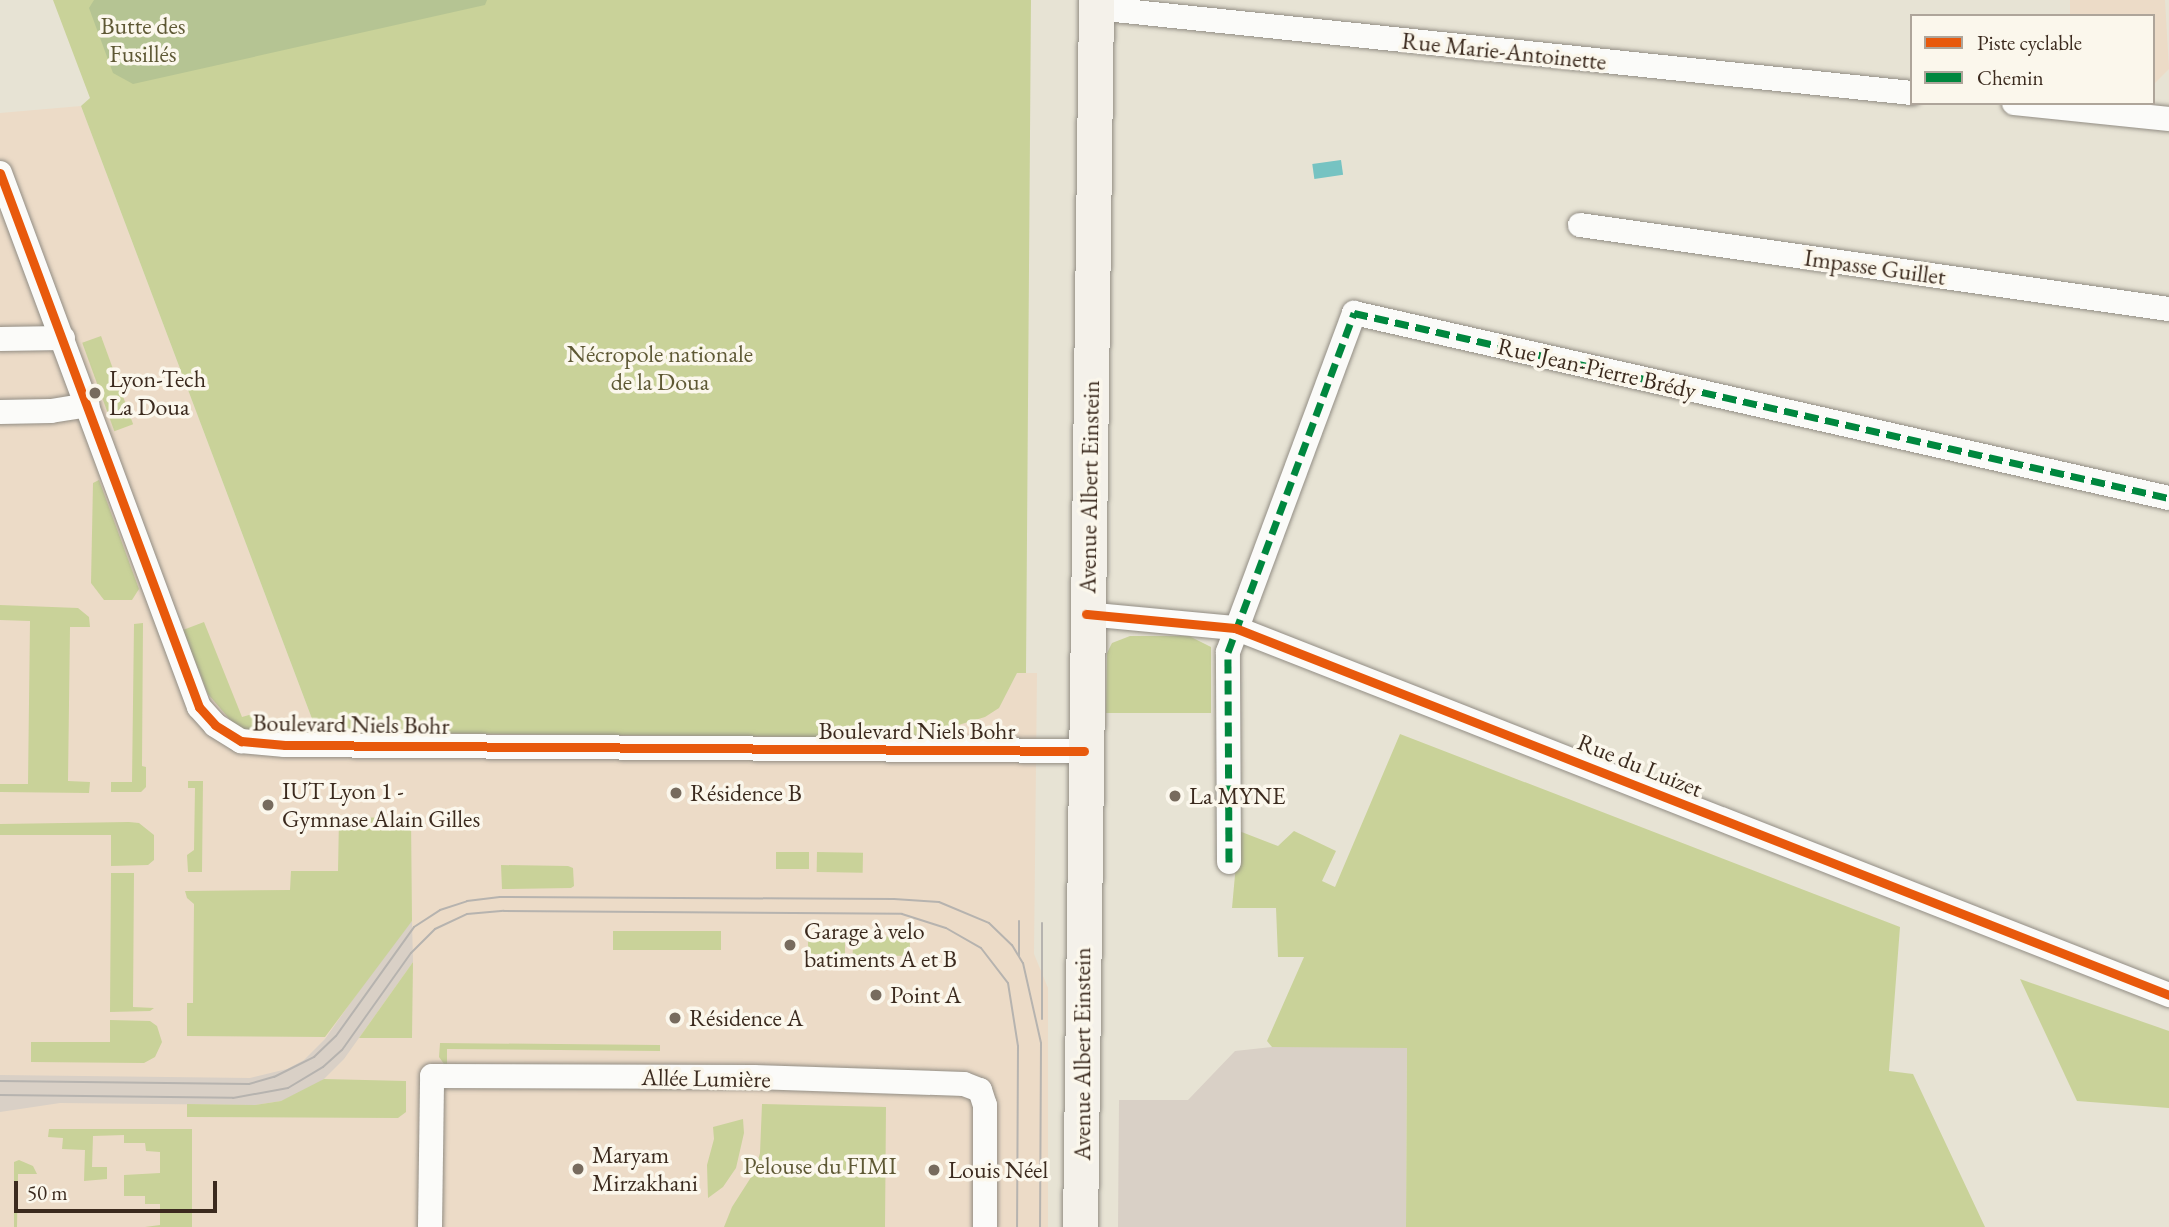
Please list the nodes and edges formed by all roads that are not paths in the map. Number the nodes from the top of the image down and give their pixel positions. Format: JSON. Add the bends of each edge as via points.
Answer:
{"nodes":[{"id":1,"x":1096,"y":4,"type":"edge"},
{"id":2,"x":1910,"y":93,"type":"edge"},
{"id":3,"x":2033,"y":105,"type":"edge"},
{"id":4,"x":2169,"y":119,"type":"edge"},
{"id":5,"x":0,"y":173,"type":"edge"},
{"id":6,"x":1580,"y":225,"type":"dead end"},
{"id":7,"x":2169,"y":309,"type":"edge"},
{"id":8,"x":63,"y":338,"type":"junction"},
{"id":9,"x":0,"y":339,"type":"edge"},
{"id":10,"x":88,"y":405,"type":"junction"},
{"id":11,"x":0,"y":412,"type":"edge"},
{"id":12,"x":2169,"y":498,"type":"edge"},
{"id":13,"x":1086,"y":614,"type":"junction"},
{"id":14,"x":1235,"y":628,"type":"junction"},
{"id":15,"x":1084,"y":751,"type":"junction"},
{"id":16,"x":1229,"y":862,"type":"dead end"},
{"id":17,"x":2169,"y":995,"type":"edge"},
{"id":18,"x":430,"y":1227,"type":"edge"},
{"id":19,"x":985,"y":1227,"type":"edge"},
{"id":20,"x":1080,"y":1227,"type":"edge"}],
"edges":[{"from":1,"to":2,"type":"street","name":"Rue Marie-Antoinette"},
{"from":1,"to":13,"type":"street","name":"Avenue Albert Einstein"},
{"from":3,"to":4,"type":"street"},
{"from":5,"to":8,"type":"street","name":"Boulevard Niels Bohr"},
{"from":6,"to":7,"type":"street","name":"Impasse Guillet"},
{"from":8,"to":9,"type":"street"},
{"from":8,"to":10,"type":"street","name":"Boulevard Niels Bohr"},
{"from":10,"to":11,"type":"street"},
{"from":10,"to":15,"type":"street","name":"Boulevard Niels Bohr","via":[[199,707],[215,725],[241,741],[298,746]]},
{"from":12,"to":14,"type":"street","name":"Rue Jean-Pierre Brédy","via":[[1354,313]]},
{"from":13,"to":14,"type":"street","name":"Rue du Luizet"},
{"from":13,"to":15,"type":"street","name":"Avenue Albert Einstein"},
{"from":14,"to":16,"type":"street","via":[[1228,652]]},
{"from":14,"to":17,"type":"street","name":"Rue du Luizet"},
{"from":15,"to":20,"type":"street","name":"Avenue Albert Einstein"},
{"from":18,"to":19,"type":"street","name":"Allée Lumière","via":[[432,1076],[754,1077],[964,1084],[980,1090],[986,1123]]}]}
